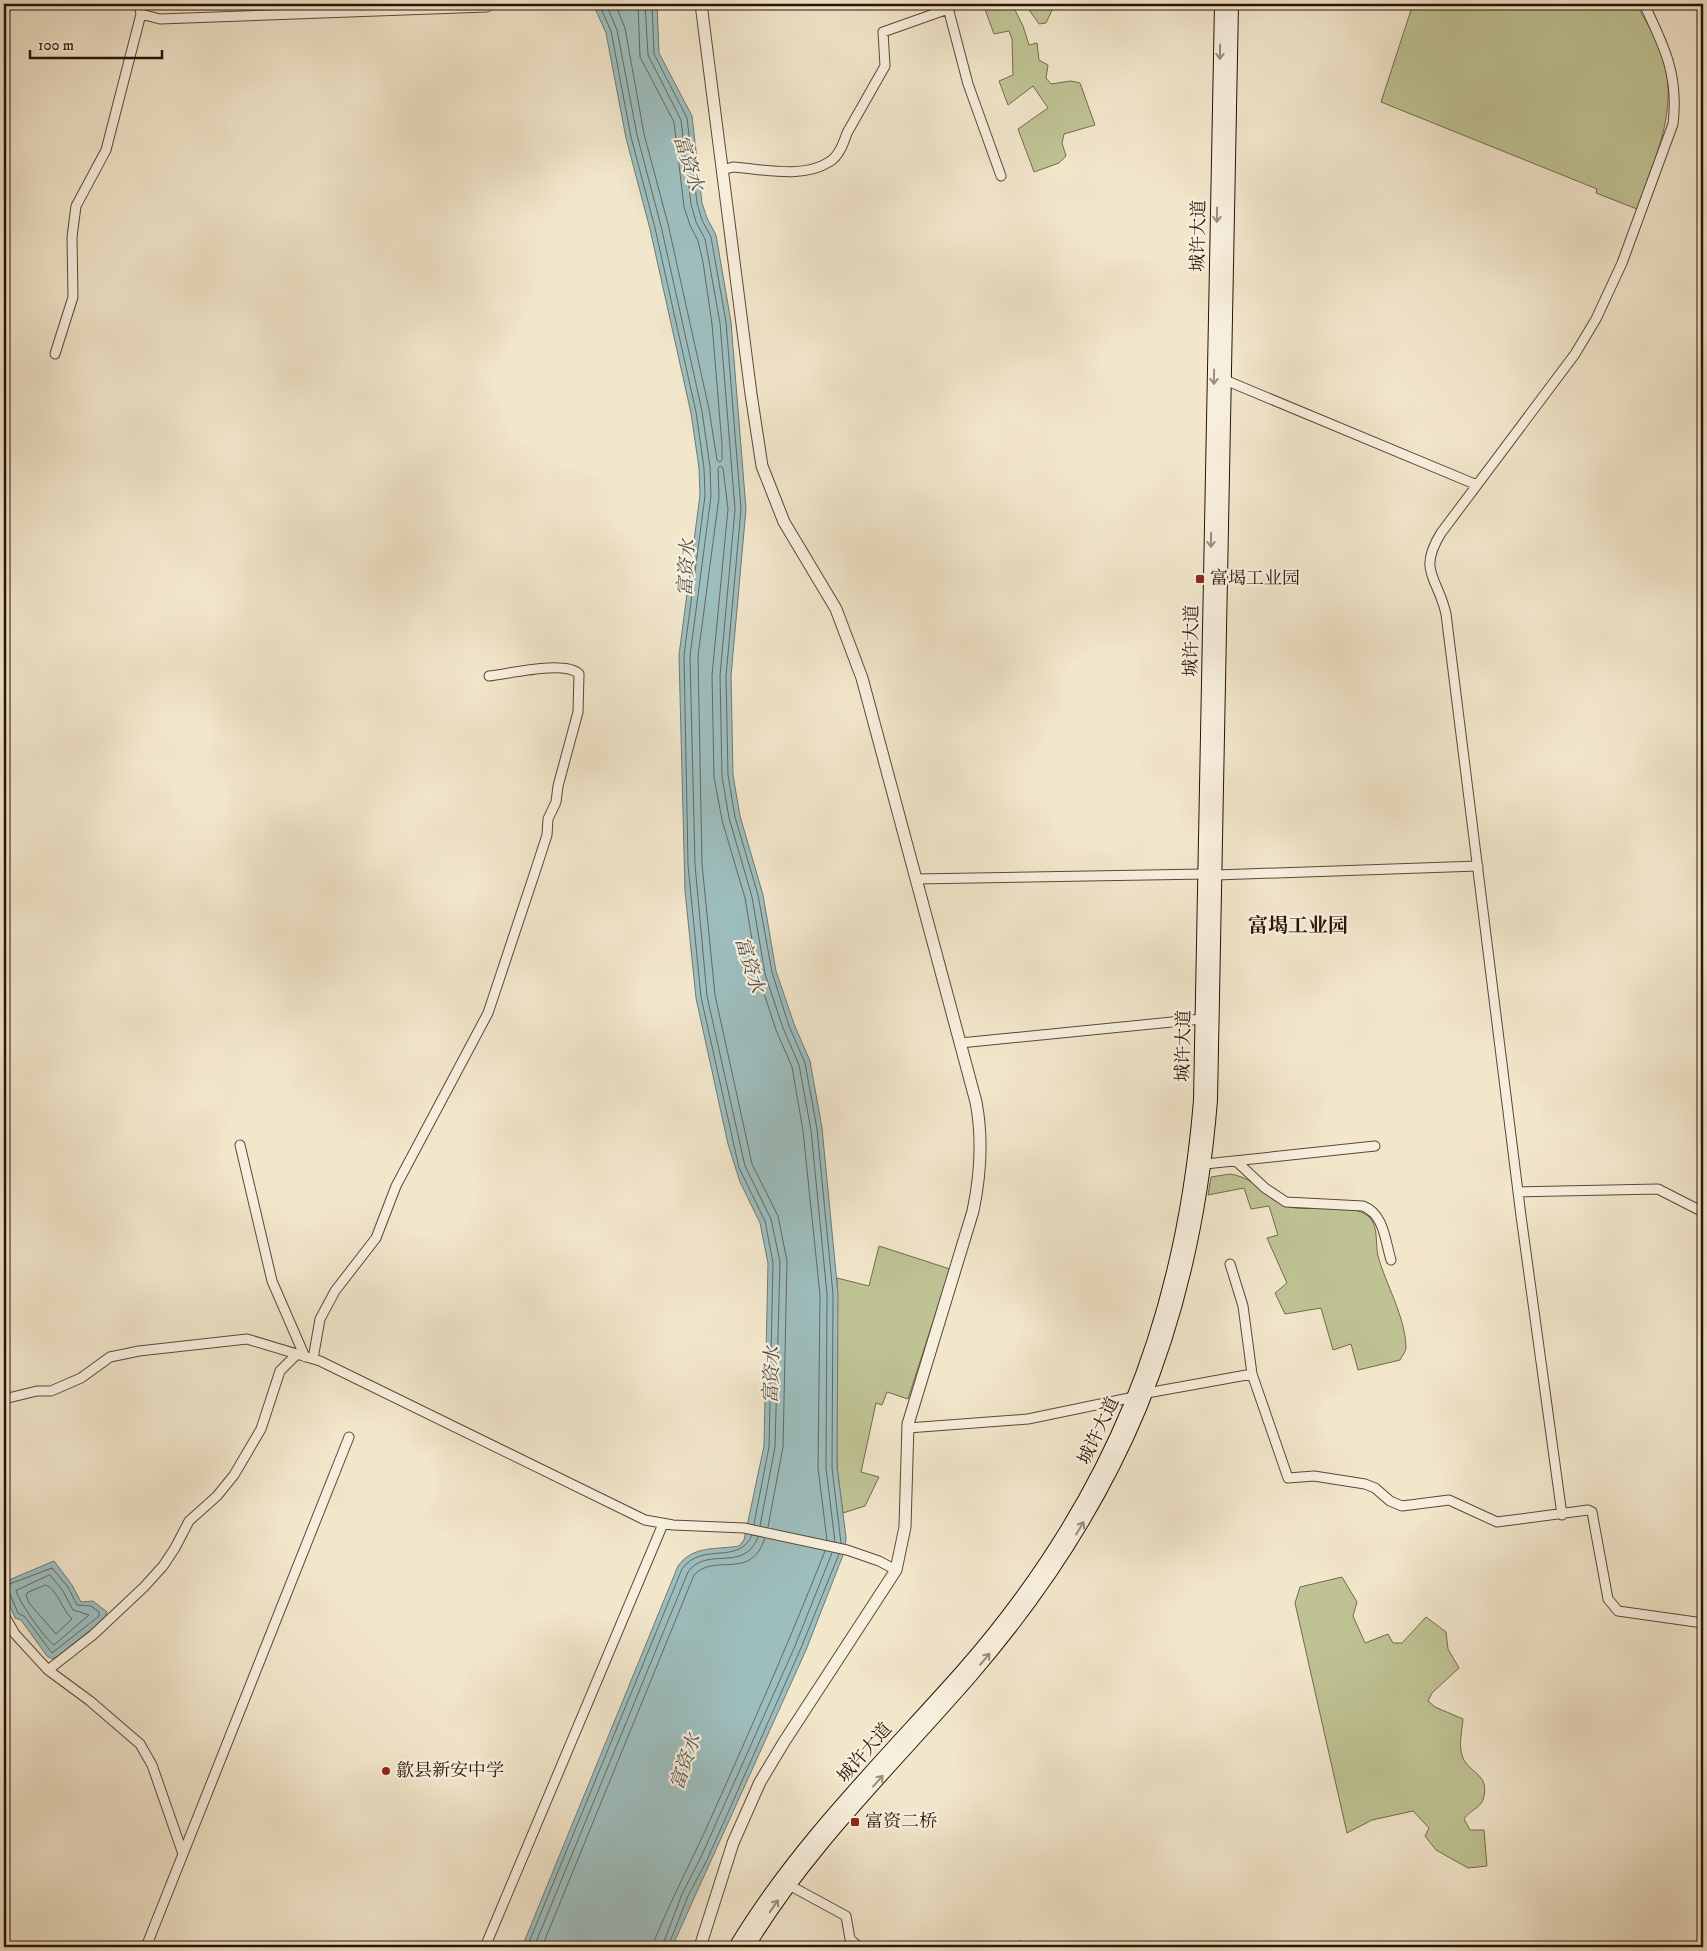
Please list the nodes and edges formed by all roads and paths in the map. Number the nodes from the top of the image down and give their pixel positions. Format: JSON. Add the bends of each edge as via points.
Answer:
{"nodes":[{"id":1,"x":139,"y":4,"type":"edge"},
{"id":2,"x":487,"y":4,"type":"edge"},
{"id":3,"x":701,"y":4,"type":"edge"},
{"id":4,"x":1221,"y":4,"type":"edge"},
{"id":5,"x":1232,"y":4,"type":"edge"},
{"id":6,"x":1644,"y":4,"type":"edge"},
{"id":7,"x":947,"y":7,"type":"edge"},
{"id":8,"x":141,"y":14,"type":"junction"},
{"id":9,"x":722,"y":170,"type":"junction"},
{"id":10,"x":1001,"y":176,"type":"dead end"},
{"id":11,"x":55,"y":354,"type":"dead end"},
{"id":12,"x":1225,"y":380,"type":"junction"},
{"id":13,"x":1476,"y":485,"type":"junction"},
{"id":14,"x":489,"y":676,"type":"dead end"},
{"id":15,"x":1478,"y":866,"type":"junction"},
{"id":16,"x":1210,"y":874,"type":"junction"},
{"id":17,"x":916,"y":879,"type":"junction"},
{"id":18,"x":1202,"y":1018,"type":"junction"},
{"id":19,"x":960,"y":1043,"type":"junction"},
{"id":20,"x":240,"y":1145,"type":"dead end"},
{"id":21,"x":1375,"y":1146,"type":"dead end"},
{"id":22,"x":1236,"y":1161,"type":"junction"},
{"id":23,"x":1205,"y":1164,"type":"junction"},
{"id":24,"x":1518,"y":1192,"type":"junction"},
{"id":25,"x":1703,"y":1212,"type":"edge"},
{"id":26,"x":1390,"y":1260,"type":"dead end"},
{"id":27,"x":1230,"y":1264,"type":"dead end"},
{"id":28,"x":305,"y":1357,"type":"junction"},
{"id":29,"x":1252,"y":1374,"type":"junction"},
{"id":30,"x":1147,"y":1393,"type":"junction"},
{"id":31,"x":1134,"y":1397,"type":"junction"},
{"id":32,"x":4,"y":1399,"type":"edge"},
{"id":33,"x":908,"y":1428,"type":"junction"},
{"id":34,"x":350,"y":1438,"type":"dead end"},
{"id":35,"x":1562,"y":1515,"type":"junction"},
{"id":36,"x":663,"y":1524,"type":"junction"},
{"id":37,"x":896,"y":1570,"type":"junction"},
{"id":38,"x":4,"y":1615,"type":"edge"},
{"id":39,"x":1703,"y":1623,"type":"edge"},
{"id":40,"x":7,"y":1626,"type":"edge"},
{"id":41,"x":48,"y":1670,"type":"junction"},
{"id":42,"x":183,"y":1854,"type":"junction"},
{"id":43,"x":789,"y":1885,"type":"junction"},
{"id":44,"x":146,"y":1947,"type":"edge"},
{"id":45,"x":486,"y":1947,"type":"edge"},
{"id":46,"x":700,"y":1947,"type":"edge"},
{"id":47,"x":735,"y":1947,"type":"edge"},
{"id":48,"x":748,"y":1947,"type":"edge"},
{"id":49,"x":859,"y":1947,"type":"edge"}],
"edges":[{"from":1,"to":8,"type":"street"},
{"from":2,"to":8,"type":"street","via":[[487,7],[160,19]]},
{"from":3,"to":9,"type":"street"},
{"from":4,"to":16,"type":"main road","name":"城许大道","one_way":true},
{"from":5,"to":12,"type":"main road","name":"城许大道"},
{"from":6,"to":13,"type":"street","via":[[1670,64],[1675,96],[1673,124],[1622,263],[1596,320],[1576,354]]},
{"from":7,"to":9,"type":"street","via":[[884,32],[886,66],[831,162],[803,171]]},
{"from":7,"to":10,"type":"street","via":[[968,84]]},
{"from":8,"to":11,"type":"street","via":[[106,150],[76,206],[72,237],[73,297]]},
{"from":9,"to":17,"type":"street","via":[[762,466],[784,522],[830,596],[852,650],[871,706]]},
{"from":12,"to":13,"type":"street"},
{"from":12,"to":16,"type":"main road","name":"城许大道"},
{"from":13,"to":15,"type":"street","via":[[1434,543],[1428,562],[1430,576],[1443,599],[1446,614]]},
{"from":14,"to":28,"type":"street","via":[[555,668],[570,668],[579,674],[578,712],[556,802],[488,1013],[396,1186],[376,1238],[335,1291]]},
{"from":15,"to":16,"type":"street"},
{"from":15,"to":24,"type":"street"},
{"from":16,"to":17,"type":"street"},
{"from":16,"to":18,"type":"main road","name":"城许大道"},
{"from":16,"to":23,"type":"main road","name":"城许大道","via":[[1211,1100]]},
{"from":17,"to":19,"type":"street"},
{"from":18,"to":19,"type":"street"},
{"from":18,"to":31,"type":"main road","name":"城许大道","via":[[1200,1100],[1186,1220],[1162,1318]]},
{"from":19,"to":33,"type":"street","via":[[979,1117],[980,1175],[974,1211]]},
{"from":20,"to":28,"type":"street","via":[[272,1281]]},
{"from":21,"to":22,"type":"street"},
{"from":22,"to":23,"type":"street"},
{"from":22,"to":26,"type":"street","via":[[1286,1202],[1372,1209],[1379,1217]]},
{"from":23,"to":30,"type":"main road","name":"城许大道","via":[[1181,1291]]},
{"from":24,"to":25,"type":"street","via":[[1658,1189]]},
{"from":24,"to":35,"type":"street"},
{"from":27,"to":29,"type":"street","via":[[1243,1306]]},
{"from":28,"to":32,"type":"street","via":[[247,1339],[139,1351],[110,1357],[81,1378],[51,1391]]},
{"from":28,"to":36,"type":"street","via":[[644,1520]]},
{"from":28,"to":41,"type":"street","via":[[279,1374],[261,1429],[234,1475],[217,1496],[189,1521],[163,1566],[93,1635]]},
{"from":29,"to":30,"type":"street"},
{"from":29,"to":35,"type":"street","via":[[1288,1478],[1314,1476],[1365,1484],[1375,1488],[1390,1502],[1402,1506],[1449,1500],[1497,1522]]},
{"from":43,"to":30,"type":"main road","name":"城许大道","one_way":true,"via":[[982,1664],[1037,1592],[1100,1494]]},
{"from":31,"to":33,"type":"street","via":[[1028,1419]]},
{"from":31,"to":47,"type":"main road","name":"城许大道","via":[[1078,1511],[1029,1586],[962,1670],[799,1856]]},
{"from":33,"to":37,"type":"street","via":[[905,1527]]},
{"from":34,"to":42,"type":"street"},
{"from":35,"to":39,"type":"street","via":[[1592,1512],[1608,1599],[1618,1610]]},
{"from":36,"to":37,"type":"street","via":[[744,1528],[848,1550]]},
{"from":36,"to":45,"type":"street"},
{"from":37,"to":46,"type":"street","via":[[760,1782],[733,1843]]},
{"from":38,"to":40,"type":"street"},
{"from":40,"to":41,"type":"street"},
{"from":41,"to":42,"type":"street","via":[[140,1744],[152,1765]]},
{"from":42,"to":44,"type":"street"},
{"from":48,"to":43,"type":"main road","name":"城许大道","one_way":true},
{"from":43,"to":49,"type":"street","via":[[846,1916],[850,1939]]}]}
